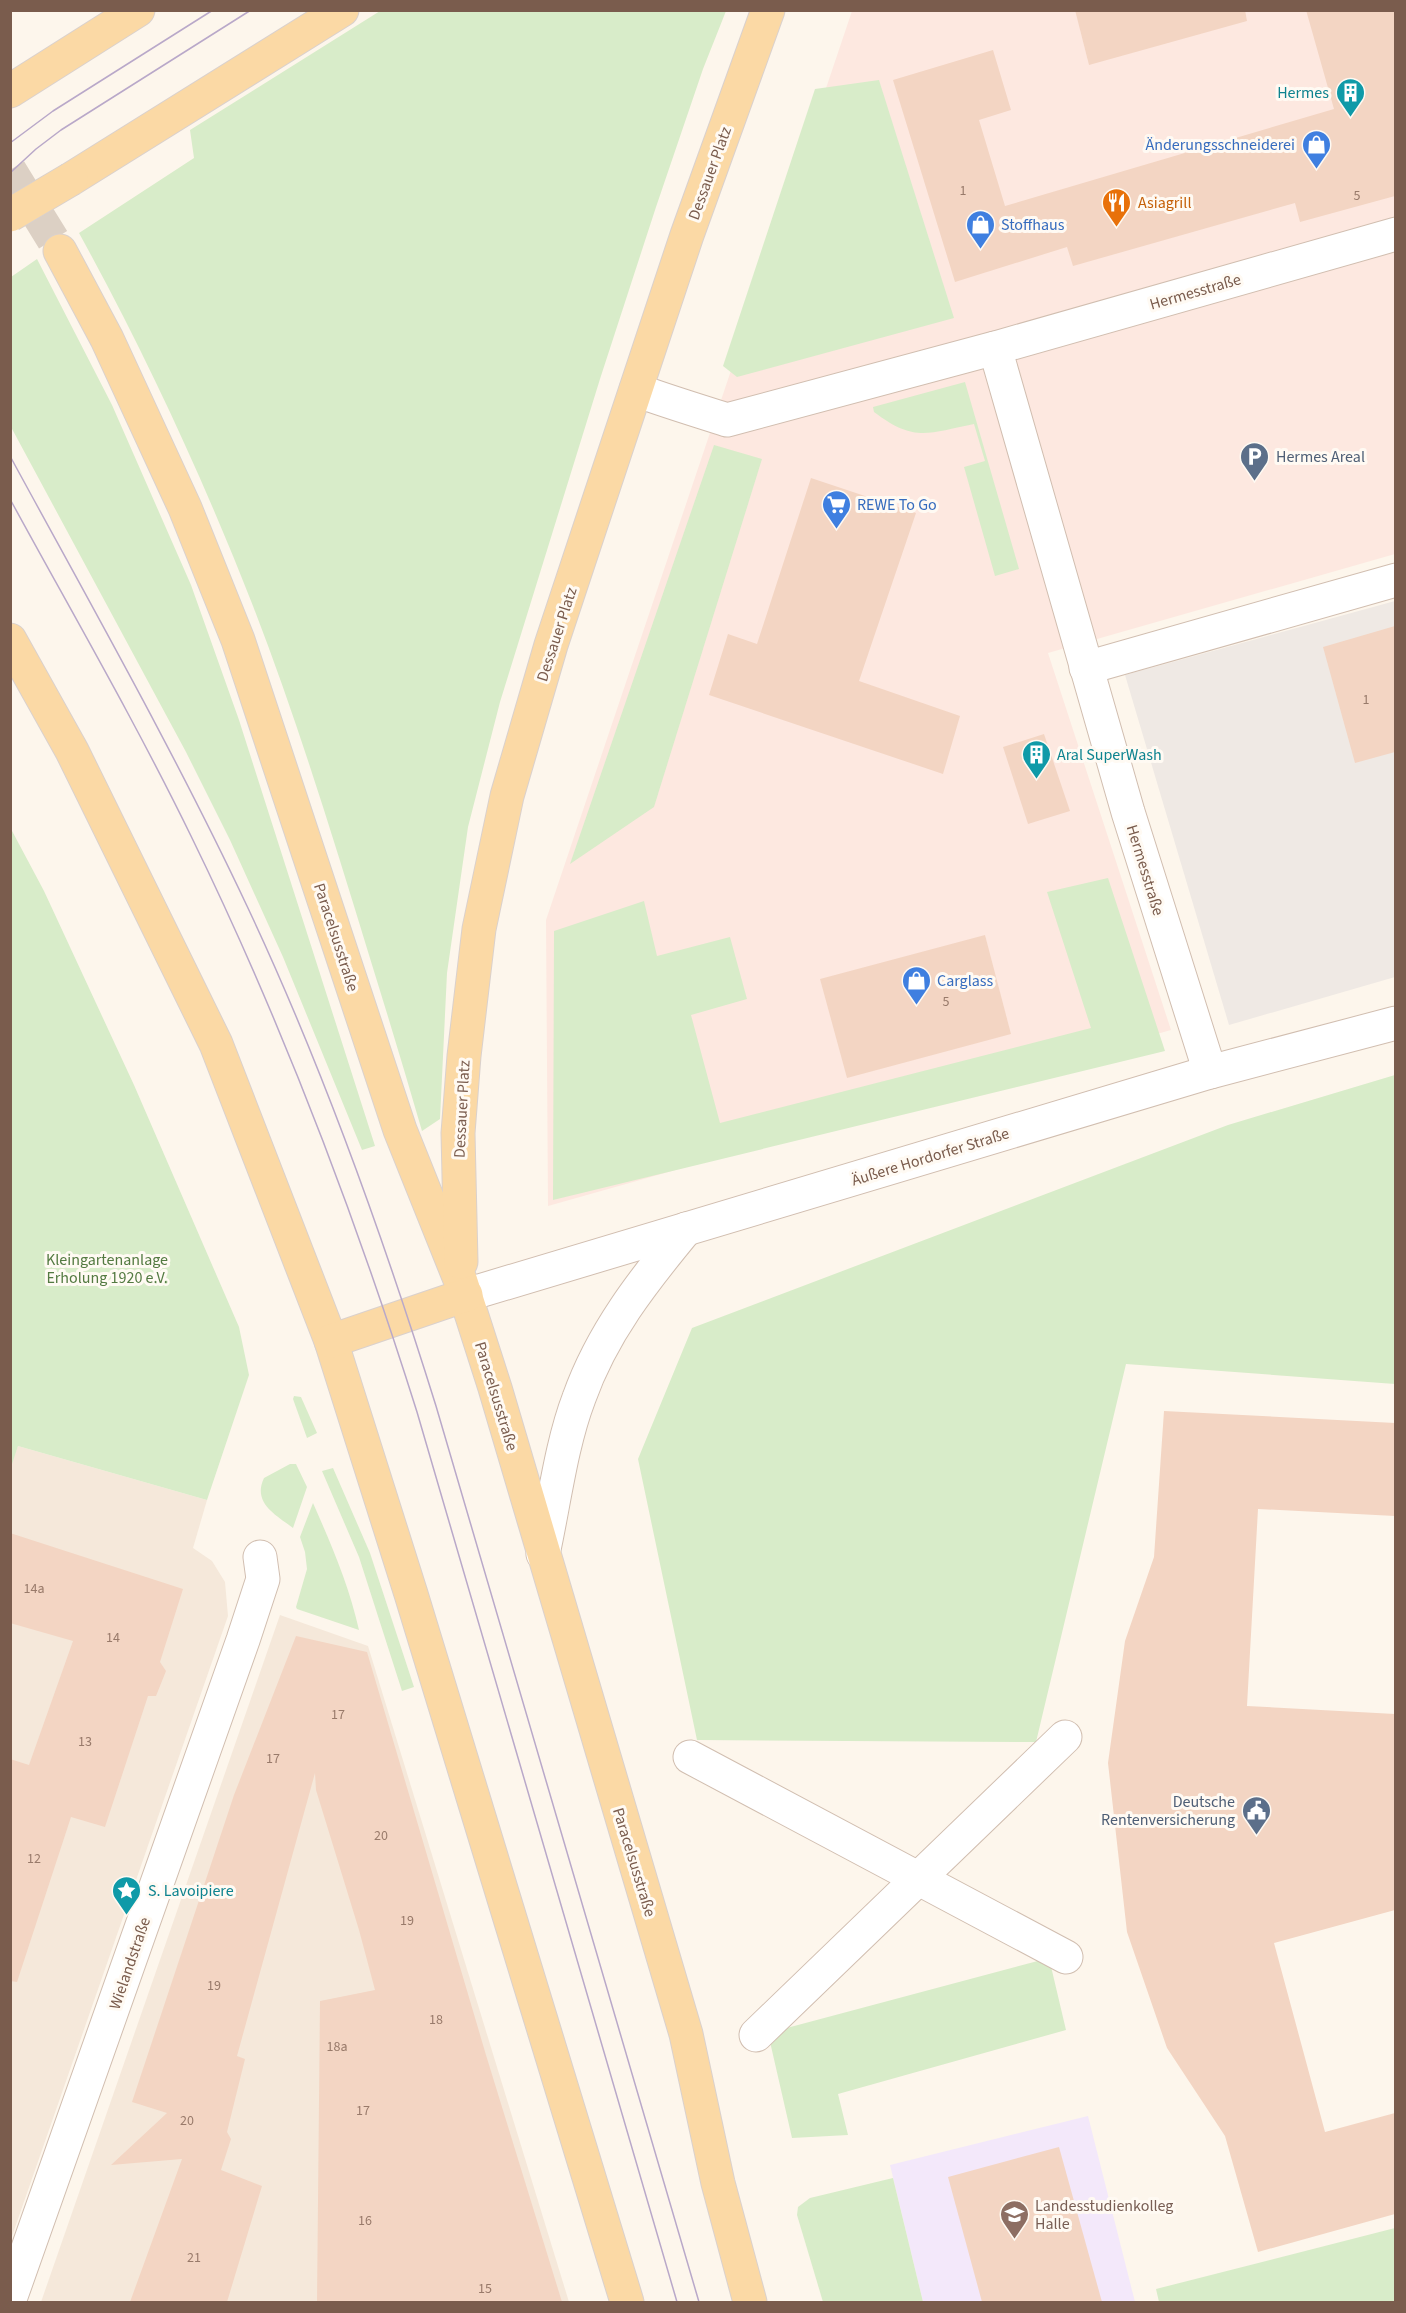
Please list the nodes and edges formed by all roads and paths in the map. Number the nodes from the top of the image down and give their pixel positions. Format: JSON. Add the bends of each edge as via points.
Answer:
{"nodes":[{"id":1,"x":138,"y":10,"type":"edge"},
{"id":2,"x":342,"y":10,"type":"edge"},
{"id":3,"x":768,"y":10,"type":"edge"},
{"id":4,"x":12,"y":90,"type":"edge"},
{"id":5,"x":10,"y":215,"type":"edge"},
{"id":6,"x":1395,"y":234,"type":"edge"},
{"id":7,"x":60,"y":251,"type":"tunnel mouth"},
{"id":8,"x":994,"y":348,"type":"junction"},
{"id":9,"x":636,"y":390,"type":"junction"},
{"id":10,"x":1395,"y":580,"type":"edge"},
{"id":11,"x":10,"y":640,"type":"edge"},
{"id":12,"x":1086,"y":668,"type":"junction"},
{"id":13,"x":1395,"y":1023,"type":"edge"},
{"id":14,"x":1210,"y":1072,"type":"junction"},
{"id":15,"x":686,"y":1229,"type":"junction"},
{"id":16,"x":464,"y":1288,"type":"junction"},
{"id":17,"x":331,"y":1341,"type":"junction"},
{"id":18,"x":543,"y":1554,"type":"junction"},
{"id":19,"x":260,"y":1557,"type":"dead end"},
{"id":20,"x":1065,"y":1737,"type":"dead end"},
{"id":21,"x":690,"y":1757,"type":"dead end"},
{"id":22,"x":918,"y":1879,"type":"junction"},
{"id":23,"x":1066,"y":1957,"type":"dead end"},
{"id":24,"x":756,"y":2034,"type":"dead end"},
{"id":25,"x":10,"y":2299,"type":"edge"},
{"id":26,"x":627,"y":2302,"type":"edge"},
{"id":27,"x":750,"y":2302,"type":"edge"}],
"edges":[{"from":1,"to":4,"type":"main road"},
{"from":2,"to":5,"type":"main road","bridge":true},
{"from":3,"to":9,"type":"main road","name":"Dessauer Platz"},
{"from":6,"to":8,"type":"street","name":"Hermesstraße"},
{"from":7,"to":16,"type":"main road","name":"Paracelsusstraße","via":[[107,339],[185,508],[238,640],[400,1130]]},
{"from":8,"to":9,"type":"street","name":"Hermesstraße","via":[[727,420]]},
{"from":8,"to":12,"type":"street","name":"Hermesstraße"},
{"from":9,"to":16,"type":"main road","name":"Dessauer Platz","via":[[551,645],[507,796],[479,929],[458,1133]]},
{"from":10,"to":12,"type":"street"},
{"from":11,"to":17,"type":"main road","via":[[72,752],[216,1044]]},
{"from":12,"to":14,"type":"street","name":"Hermesstraße"},
{"from":13,"to":14,"type":"street","name":"Äußere Hordorfer Straße"},
{"from":14,"to":15,"type":"street","name":"Äußere Hordorfer Straße"},
{"from":15,"to":16,"type":"street","name":"Äußere Hordorfer Straße"},
{"from":15,"to":18,"type":"street","via":[[643,1280],[610,1330],[585,1383],[571,1423]]},
{"from":16,"to":17,"type":"main road"},
{"from":16,"to":18,"type":"main road","name":"Paracelsusstraße"},
{"from":17,"to":26,"type":"main road"},
{"from":18,"to":27,"type":"main road","name":"Paracelsusstraße","via":[[686,2034],[718,2183]]},
{"from":19,"to":25,"type":"street","name":"Wielandstraße","via":[[263,1579],[243,1640]]},
{"from":20,"to":22,"type":"street"},
{"from":21,"to":22,"type":"street"},
{"from":22,"to":23,"type":"street"},
{"from":22,"to":24,"type":"street"}]}
